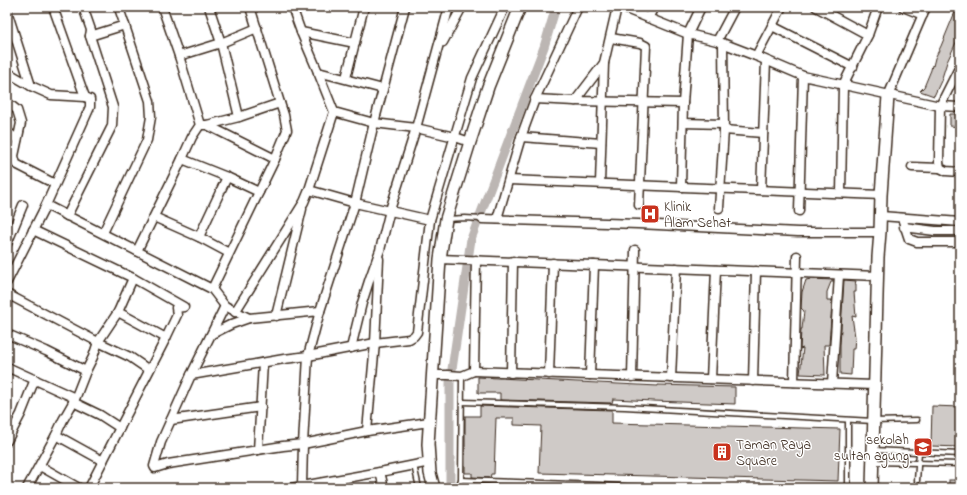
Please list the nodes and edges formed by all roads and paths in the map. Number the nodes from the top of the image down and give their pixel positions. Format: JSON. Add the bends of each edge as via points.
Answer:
{"nodes":[{"id":1,"x":53,"y":7,"type":"edge"},
{"id":2,"x":83,"y":7,"type":"edge"},
{"id":3,"x":162,"y":7,"type":"edge"},
{"id":4,"x":209,"y":7,"type":"edge"},
{"id":5,"x":250,"y":7,"type":"edge"},
{"id":6,"x":292,"y":7,"type":"edge"},
{"id":7,"x":364,"y":7,"type":"edge"},
{"id":8,"x":405,"y":7,"type":"edge"},
{"id":9,"x":449,"y":7,"type":"edge"},
{"id":10,"x":462,"y":7,"type":"edge"},
{"id":11,"x":505,"y":7,"type":"edge"},
{"id":12,"x":520,"y":7,"type":"edge"},
{"id":13,"x":578,"y":7,"type":"edge"},
{"id":14,"x":619,"y":7,"type":"edge"},
{"id":15,"x":654,"y":7,"type":"edge"},
{"id":16,"x":701,"y":7,"type":"edge"},
{"id":17,"x":736,"y":7,"type":"edge"},
{"id":18,"x":782,"y":7,"type":"edge"},
{"id":19,"x":816,"y":7,"type":"edge"},
{"id":20,"x":878,"y":7,"type":"edge"},
{"id":21,"x":903,"y":7,"type":"edge"},
{"id":22,"x":926,"y":7,"type":"edge"},
{"id":23,"x":7,"y":11,"type":"edge"},
{"id":24,"x":120,"y":11,"type":"dead end"},
{"id":25,"x":923,"y":15,"type":"junction"},
{"id":26,"x":648,"y":18,"type":"junction"},
{"id":27,"x":125,"y":25,"type":"junction"},
{"id":28,"x":772,"y":26,"type":"junction"},
{"id":29,"x":257,"y":28,"type":"junction"},
{"id":30,"x":301,"y":32,"type":"junction"},
{"id":31,"x":688,"y":34,"type":"junction"},
{"id":32,"x":90,"y":36,"type":"junction"},
{"id":33,"x":868,"y":36,"type":"junction"},
{"id":34,"x":610,"y":38,"type":"junction"},
{"id":35,"x":221,"y":43,"type":"junction"},
{"id":36,"x":355,"y":43,"type":"junction"},
{"id":37,"x":720,"y":43,"type":"junction"},
{"id":38,"x":179,"y":56,"type":"junction"},
{"id":39,"x":436,"y":56,"type":"junction"},
{"id":40,"x":756,"y":56,"type":"junction"},
{"id":41,"x":766,"y":61,"type":"junction"},
{"id":42,"x":604,"y":63,"type":"junction"},
{"id":43,"x":853,"y":67,"type":"junction"},
{"id":44,"x":960,"y":67,"type":"edge"},
{"id":45,"x":7,"y":72,"type":"edge"},
{"id":46,"x":318,"y":72,"type":"junction"},
{"id":47,"x":803,"y":76,"type":"junction"},
{"id":48,"x":346,"y":78,"type":"junction"},
{"id":49,"x":844,"y":85,"type":"junction"},
{"id":50,"x":31,"y":86,"type":"junction"},
{"id":51,"x":383,"y":89,"type":"junction"},
{"id":52,"x":888,"y":96,"type":"junction"},
{"id":53,"x":85,"y":97,"type":"junction"},
{"id":54,"x":535,"y":99,"type":"junction"},
{"id":55,"x":575,"y":101,"type":"junction"},
{"id":56,"x":7,"y":102,"type":"edge"},
{"id":57,"x":603,"y":102,"type":"junction"},
{"id":58,"x":280,"y":103,"type":"junction"},
{"id":59,"x":644,"y":103,"type":"junction"},
{"id":60,"x":683,"y":104,"type":"junction"},
{"id":61,"x":940,"y":106,"type":"junction"},
{"id":62,"x":960,"y":107,"type":"edge"},
{"id":63,"x":334,"y":112,"type":"junction"},
{"id":64,"x":239,"y":117,"type":"junction"},
{"id":65,"x":374,"y":123,"type":"junction"},
{"id":66,"x":683,"y":123,"type":"junction"},
{"id":67,"x":204,"y":125,"type":"junction"},
{"id":68,"x":723,"y":127,"type":"junction"},
{"id":69,"x":416,"y":128,"type":"junction"},
{"id":70,"x":7,"y":131,"type":"edge"},
{"id":71,"x":763,"y":133,"type":"junction"},
{"id":72,"x":455,"y":137,"type":"junction"},
{"id":73,"x":521,"y":137,"type":"junction"},
{"id":74,"x":17,"y":140,"type":"junction"},
{"id":75,"x":470,"y":142,"type":"junction"},
{"id":76,"x":601,"y":142,"type":"junction"},
{"id":77,"x":182,"y":159,"type":"junction"},
{"id":78,"x":275,"y":159,"type":"junction"},
{"id":79,"x":912,"y":167,"type":"dead end"},
{"id":80,"x":940,"y":168,"type":"junction"},
{"id":81,"x":960,"y":172,"type":"edge"},
{"id":82,"x":228,"y":177,"type":"junction"},
{"id":83,"x":509,"y":180,"type":"junction"},
{"id":84,"x":600,"y":183,"type":"junction"},
{"id":85,"x":55,"y":184,"type":"junction"},
{"id":86,"x":640,"y":185,"type":"junction"},
{"id":87,"x":681,"y":186,"type":"junction"},
{"id":88,"x":720,"y":188,"type":"junction"},
{"id":89,"x":310,"y":190,"type":"junction"},
{"id":90,"x":761,"y":190,"type":"junction"},
{"id":91,"x":800,"y":191,"type":"junction"},
{"id":92,"x":259,"y":192,"type":"junction"},
{"id":93,"x":841,"y":193,"type":"junction"},
{"id":94,"x":881,"y":195,"type":"junction"},
{"id":95,"x":304,"y":202,"type":"junction"},
{"id":96,"x":354,"y":203,"type":"junction"},
{"id":97,"x":24,"y":205,"type":"dead end"},
{"id":98,"x":46,"y":205,"type":"junction"},
{"id":99,"x":639,"y":205,"type":"dead end"},
{"id":100,"x":719,"y":208,"type":"dead end"},
{"id":101,"x":390,"y":210,"type":"junction"},
{"id":102,"x":799,"y":211,"type":"dead end"},
{"id":103,"x":68,"y":216,"type":"junction"},
{"id":104,"x":881,"y":216,"type":"junction"},
{"id":105,"x":154,"y":217,"type":"junction"},
{"id":106,"x":902,"y":218,"type":"junction"},
{"id":107,"x":446,"y":219,"type":"junction"},
{"id":108,"x":482,"y":219,"type":"joint"},
{"id":109,"x":497,"y":219,"type":"junction"},
{"id":110,"x":430,"y":220,"type":"junction"},
{"id":111,"x":960,"y":222,"type":"edge"},
{"id":112,"x":904,"y":228,"type":"junction"},
{"id":113,"x":33,"y":230,"type":"junction"},
{"id":114,"x":960,"y":231,"type":"edge"},
{"id":115,"x":880,"y":232,"type":"junction"},
{"id":116,"x":103,"y":234,"type":"junction"},
{"id":117,"x":199,"y":236,"type":"junction"},
{"id":118,"x":960,"y":242,"type":"edge"},
{"id":119,"x":7,"y":244,"type":"edge"},
{"id":120,"x":380,"y":250,"type":"junction"},
{"id":121,"x":635,"y":250,"type":"dead end"},
{"id":122,"x":137,"y":251,"type":"junction"},
{"id":123,"x":229,"y":253,"type":"junction"},
{"id":124,"x":797,"y":256,"type":"dead end"},
{"id":125,"x":440,"y":259,"type":"junction"},
{"id":126,"x":474,"y":260,"type":"junction"},
{"id":127,"x":513,"y":262,"type":"junction"},
{"id":128,"x":553,"y":263,"type":"junction"},
{"id":129,"x":594,"y":265,"type":"junction"},
{"id":130,"x":635,"y":266,"type":"junction"},
{"id":131,"x":676,"y":268,"type":"junction"},
{"id":132,"x":716,"y":270,"type":"junction"},
{"id":133,"x":756,"y":271,"type":"junction"},
{"id":134,"x":798,"y":273,"type":"junction"},
{"id":135,"x":838,"y":275,"type":"junction"},
{"id":136,"x":878,"y":276,"type":"junction"},
{"id":137,"x":133,"y":278,"type":"junction"},
{"id":138,"x":7,"y":282,"type":"edge"},
{"id":139,"x":212,"y":289,"type":"junction"},
{"id":140,"x":7,"y":294,"type":"edge"},
{"id":141,"x":224,"y":306,"type":"junction"},
{"id":142,"x":320,"y":311,"type":"junction"},
{"id":143,"x":118,"y":312,"type":"junction"},
{"id":144,"x":235,"y":312,"type":"junction"},
{"id":145,"x":276,"y":316,"type":"junction"},
{"id":146,"x":249,"y":318,"type":"junction"},
{"id":147,"x":7,"y":334,"type":"edge"},
{"id":148,"x":212,"y":334,"type":"junction"},
{"id":149,"x":166,"y":338,"type":"junction"},
{"id":150,"x":98,"y":342,"type":"junction"},
{"id":151,"x":375,"y":343,"type":"junction"},
{"id":152,"x":351,"y":348,"type":"junction"},
{"id":153,"x":308,"y":356,"type":"junction"},
{"id":154,"x":263,"y":363,"type":"junction"},
{"id":155,"x":7,"y":367,"type":"edge"},
{"id":156,"x":86,"y":370,"type":"junction"},
{"id":157,"x":150,"y":370,"type":"junction"},
{"id":158,"x":474,"y":371,"type":"junction"},
{"id":159,"x":511,"y":372,"type":"junction"},
{"id":160,"x":549,"y":374,"type":"junction"},
{"id":161,"x":191,"y":375,"type":"junction"},
{"id":162,"x":433,"y":375,"type":"junction"},
{"id":163,"x":590,"y":375,"type":"junction"},
{"id":164,"x":455,"y":376,"type":"junction"},
{"id":165,"x":632,"y":376,"type":"junction"},
{"id":166,"x":671,"y":378,"type":"junction"},
{"id":167,"x":35,"y":379,"type":"junction"},
{"id":168,"x":711,"y":379,"type":"junction"},
{"id":169,"x":753,"y":380,"type":"junction"},
{"id":170,"x":794,"y":382,"type":"junction"},
{"id":171,"x":832,"y":383,"type":"junction"},
{"id":172,"x":874,"y":385,"type":"junction"},
{"id":173,"x":74,"y":400,"type":"junction"},
{"id":174,"x":462,"y":402,"type":"junction"},
{"id":175,"x":261,"y":407,"type":"junction"},
{"id":176,"x":171,"y":420,"type":"junction"},
{"id":177,"x":848,"y":420,"type":"junction"},
{"id":178,"x":917,"y":420,"type":"dead end"},
{"id":179,"x":873,"y":421,"type":"junction"},
{"id":180,"x":429,"y":422,"type":"junction"},
{"id":181,"x":120,"y":428,"type":"junction"},
{"id":182,"x":367,"y":431,"type":"junction"},
{"id":183,"x":56,"y":435,"type":"junction"},
{"id":184,"x":7,"y":441,"type":"edge"},
{"id":185,"x":303,"y":444,"type":"junction"},
{"id":186,"x":258,"y":450,"type":"junction"},
{"id":187,"x":873,"y":450,"type":"junction"},
{"id":188,"x":919,"y":452,"type":"junction"},
{"id":189,"x":960,"y":454,"type":"edge"},
{"id":190,"x":104,"y":461,"type":"junction"},
{"id":191,"x":430,"y":462,"type":"junction"},
{"id":192,"x":872,"y":462,"type":"junction"},
{"id":193,"x":919,"y":463,"type":"junction"},
{"id":194,"x":960,"y":464,"type":"edge"},
{"id":195,"x":414,"y":465,"type":"junction"},
{"id":196,"x":40,"y":466,"type":"junction"},
{"id":197,"x":380,"y":472,"type":"junction"},
{"id":198,"x":461,"y":480,"type":"junction"},
{"id":199,"x":917,"y":481,"type":"dead end"},
{"id":200,"x":302,"y":486,"type":"junction"},
{"id":201,"x":27,"y":488,"type":"edge"},
{"id":202,"x":78,"y":488,"type":"edge"},
{"id":203,"x":89,"y":488,"type":"edge"},
{"id":204,"x":291,"y":488,"type":"edge"},
{"id":205,"x":384,"y":488,"type":"edge"},
{"id":206,"x":419,"y":488,"type":"edge"},
{"id":207,"x":434,"y":488,"type":"edge"},
{"id":208,"x":457,"y":488,"type":"edge"},
{"id":209,"x":655,"y":488,"type":"edge"},
{"id":210,"x":848,"y":488,"type":"edge"},
{"id":211,"x":872,"y":488,"type":"edge"}],
"edges":[{"from":1,"to":53,"type":"street"},
{"from":2,"to":32,"type":"street","via":[[91,30]]},
{"from":3,"to":38,"type":"street"},
{"from":4,"to":35,"type":"street"},
{"from":5,"to":29,"type":"street"},
{"from":6,"to":30,"type":"street"},
{"from":7,"to":36,"type":"street"},
{"from":8,"to":51,"type":"street"},
{"from":9,"to":39,"type":"street"},
{"from":10,"to":39,"type":"street"},
{"from":11,"to":72,"type":"street","via":[[472,78]]},
{"from":12,"to":75,"type":"street","via":[[488,87]]},
{"from":13,"to":54,"type":"street"},
{"from":14,"to":26,"type":"street"},
{"from":14,"to":34,"type":"street"},
{"from":15,"to":26,"type":"street"},
{"from":16,"to":31,"type":"street"},
{"from":17,"to":37,"type":"street"},
{"from":18,"to":28,"type":"street"},
{"from":19,"to":33,"type":"street"},
{"from":20,"to":33,"type":"street"},
{"from":21,"to":25,"type":"street"},
{"from":22,"to":25,"type":"street"},
{"from":23,"to":50,"type":"street"},
{"from":24,"to":27,"type":"street"},
{"from":25,"to":52,"type":"street"},
{"from":26,"to":31,"type":"street"},
{"from":27,"to":32,"type":"street"},
{"from":27,"to":116,"type":"street","via":[[150,101],[151,117],[147,140]]},
{"from":28,"to":40,"type":"street"},
{"from":28,"to":43,"type":"street"},
{"from":29,"to":35,"type":"street"},
{"from":29,"to":58,"type":"street"},
{"from":30,"to":36,"type":"street"},
{"from":30,"to":46,"type":"street"},
{"from":31,"to":37,"type":"street"},
{"from":31,"to":60,"type":"street"},
{"from":32,"to":103,"type":"street","via":[[113,107],[112,126]]},
{"from":33,"to":43,"type":"street"},
{"from":34,"to":42,"type":"street"},
{"from":34,"to":59,"type":"street","via":[[646,46]]},
{"from":35,"to":38,"type":"street"},
{"from":35,"to":64,"type":"street"},
{"from":36,"to":48,"type":"street"},
{"from":37,"to":40,"type":"street"},
{"from":37,"to":68,"type":"street"},
{"from":38,"to":67,"type":"street"},
{"from":39,"to":69,"type":"street"},
{"from":40,"to":41,"type":"street"},
{"from":41,"to":47,"type":"street"},
{"from":41,"to":71,"type":"street"},
{"from":42,"to":55,"type":"street"},
{"from":42,"to":57,"type":"street"},
{"from":43,"to":49,"type":"street"},
{"from":44,"to":61,"type":"street"},
{"from":45,"to":50,"type":"street"},
{"from":46,"to":48,"type":"street"},
{"from":46,"to":63,"type":"street"},
{"from":47,"to":49,"type":"street"},
{"from":47,"to":91,"type":"street"},
{"from":48,"to":51,"type":"street"},
{"from":49,"to":52,"type":"street"},
{"from":49,"to":93,"type":"street"},
{"from":50,"to":53,"type":"street","via":[[51,95]]},
{"from":51,"to":65,"type":"street"},
{"from":52,"to":61,"type":"street"},
{"from":52,"to":94,"type":"street"},
{"from":53,"to":85,"type":"street","via":[[90,99],[90,107]]},
{"from":54,"to":55,"type":"street"},
{"from":54,"to":73,"type":"street"},
{"from":55,"to":57,"type":"street"},
{"from":56,"to":74,"type":"street","via":[[17,110],[20,118]]},
{"from":57,"to":59,"type":"street"},
{"from":57,"to":76,"type":"street"},
{"from":58,"to":64,"type":"street"},
{"from":58,"to":78,"type":"street","via":[[287,130]]},
{"from":59,"to":60,"type":"street"},
{"from":59,"to":86,"type":"street"},
{"from":60,"to":66,"type":"street"},
{"from":61,"to":62,"type":"street"},
{"from":61,"to":80,"type":"street"},
{"from":63,"to":65,"type":"street"},
{"from":63,"to":89,"type":"street"},
{"from":64,"to":67,"type":"street"},
{"from":65,"to":69,"type":"street"},
{"from":65,"to":96,"type":"street"},
{"from":66,"to":68,"type":"street"},
{"from":66,"to":87,"type":"street"},
{"from":67,"to":77,"type":"street","via":[[192,137]]},
{"from":67,"to":78,"type":"street"},
{"from":68,"to":71,"type":"street"},
{"from":68,"to":88,"type":"street"},
{"from":69,"to":72,"type":"street"},
{"from":69,"to":101,"type":"street"},
{"from":70,"to":74,"type":"street"},
{"from":71,"to":90,"type":"street"},
{"from":72,"to":75,"type":"street"},
{"from":72,"to":110,"type":"street"},
{"from":73,"to":76,"type":"street"},
{"from":73,"to":83,"type":"street"},
{"from":74,"to":85,"type":"street","via":[[14,156],[16,164]]},
{"from":75,"to":107,"type":"street"},
{"from":76,"to":84,"type":"street"},
{"from":77,"to":82,"type":"street"},
{"from":77,"to":105,"type":"street"},
{"from":78,"to":92,"type":"street"},
{"from":79,"to":80,"type":"street"},
{"from":80,"to":81,"type":"street"},
{"from":82,"to":92,"type":"street"},
{"from":82,"to":117,"type":"street"},
{"from":83,"to":84,"type":"street"},
{"from":83,"to":109,"type":"street"},
{"from":84,"to":86,"type":"street"},
{"from":85,"to":98,"type":"street"},
{"from":86,"to":87,"type":"street"},
{"from":86,"to":99,"type":"street"},
{"from":87,"to":88,"type":"street"},
{"from":88,"to":90,"type":"street"},
{"from":88,"to":100,"type":"street"},
{"from":89,"to":95,"type":"street"},
{"from":89,"to":96,"type":"street"},
{"from":90,"to":91,"type":"street"},
{"from":91,"to":93,"type":"street"},
{"from":91,"to":102,"type":"street"},
{"from":92,"to":123,"type":"street"},
{"from":93,"to":94,"type":"street"},
{"from":94,"to":104,"type":"street"},
{"from":95,"to":144,"type":"street"},
{"from":95,"to":145,"type":"street"},
{"from":96,"to":101,"type":"street"},
{"from":96,"to":142,"type":"street"},
{"from":97,"to":119,"type":"street"},
{"from":98,"to":103,"type":"street"},
{"from":98,"to":113,"type":"street"},
{"from":101,"to":110,"type":"street"},
{"from":101,"to":120,"type":"street"},
{"from":103,"to":116,"type":"street"},
{"from":104,"to":106,"type":"street"},
{"from":104,"to":115,"type":"street"},
{"from":105,"to":117,"type":"street"},
{"from":105,"to":122,"type":"street"},
{"from":106,"to":111,"type":"street"},
{"from":106,"to":112,"type":"street"},
{"from":107,"to":108,"type":"lane"},
{"from":107,"to":125,"type":"street"},
{"from":108,"to":109,"type":"street"},
{"from":109,"to":115,"type":"street","via":[[798,232]]},
{"from":110,"to":151,"type":"street","via":[[417,332],[409,339]]},
{"from":112,"to":114,"type":"street"},
{"from":112,"to":118,"type":"street","via":[[909,239],[917,242]]},
{"from":113,"to":137,"type":"street"},
{"from":113,"to":138,"type":"street"},
{"from":115,"to":136,"type":"street"},
{"from":116,"to":122,"type":"street"},
{"from":117,"to":123,"type":"street"},
{"from":120,"to":151,"type":"street"},
{"from":120,"to":152,"type":"street","via":[[362,303]]},
{"from":121,"to":130,"type":"street"},
{"from":122,"to":139,"type":"street"},
{"from":123,"to":139,"type":"street"},
{"from":124,"to":134,"type":"street"},
{"from":125,"to":126,"type":"street"},
{"from":125,"to":162,"type":"street"},
{"from":126,"to":127,"type":"street"},
{"from":126,"to":158,"type":"street"},
{"from":127,"to":128,"type":"street"},
{"from":127,"to":159,"type":"street"},
{"from":128,"to":129,"type":"street"},
{"from":128,"to":160,"type":"street"},
{"from":129,"to":130,"type":"street"},
{"from":129,"to":163,"type":"street"},
{"from":130,"to":131,"type":"street"},
{"from":130,"to":165,"type":"street"},
{"from":131,"to":132,"type":"street"},
{"from":131,"to":166,"type":"street"},
{"from":132,"to":133,"type":"street"},
{"from":132,"to":168,"type":"street"},
{"from":133,"to":134,"type":"street"},
{"from":133,"to":169,"type":"street"},
{"from":134,"to":135,"type":"street"},
{"from":134,"to":170,"type":"street"},
{"from":135,"to":136,"type":"street"},
{"from":135,"to":171,"type":"street"},
{"from":136,"to":172,"type":"street"},
{"from":137,"to":143,"type":"street"},
{"from":137,"to":149,"type":"street","via":[[184,307],[176,308],[177,315]]},
{"from":139,"to":141,"type":"street"},
{"from":140,"to":150,"type":"street"},
{"from":141,"to":144,"type":"street"},
{"from":141,"to":148,"type":"street"},
{"from":142,"to":145,"type":"street"},
{"from":142,"to":153,"type":"street"},
{"from":143,"to":149,"type":"street"},
{"from":143,"to":150,"type":"street"},
{"from":144,"to":146,"type":"street"},
{"from":145,"to":146,"type":"street"},
{"from":146,"to":148,"type":"street"},
{"from":147,"to":156,"type":"street"},
{"from":148,"to":161,"type":"street"},
{"from":149,"to":157,"type":"street"},
{"from":150,"to":156,"type":"street"},
{"from":150,"to":157,"type":"street"},
{"from":151,"to":152,"type":"street"},
{"from":151,"to":182,"type":"street"},
{"from":152,"to":153,"type":"street"},
{"from":153,"to":154,"type":"street"},
{"from":153,"to":185,"type":"street"},
{"from":154,"to":161,"type":"street"},
{"from":154,"to":175,"type":"street"},
{"from":155,"to":167,"type":"street"},
{"from":156,"to":173,"type":"street"},
{"from":157,"to":181,"type":"street"},
{"from":158,"to":159,"type":"street"},
{"from":158,"to":164,"type":"street"},
{"from":159,"to":160,"type":"street"},
{"from":160,"to":163,"type":"street"},
{"from":161,"to":176,"type":"street"},
{"from":162,"to":164,"type":"street"},
{"from":162,"to":180,"type":"street"},
{"from":163,"to":165,"type":"street"},
{"from":164,"to":174,"type":"lane"},
{"from":165,"to":166,"type":"street"},
{"from":166,"to":168,"type":"street"},
{"from":167,"to":173,"type":"street"},
{"from":167,"to":184,"type":"street"},
{"from":168,"to":169,"type":"street"},
{"from":169,"to":170,"type":"street"},
{"from":170,"to":171,"type":"street"},
{"from":171,"to":172,"type":"street"},
{"from":172,"to":179,"type":"street"},
{"from":173,"to":181,"type":"street"},
{"from":173,"to":183,"type":"street"},
{"from":174,"to":177,"type":"lane","via":[[624,407]]},
{"from":174,"to":198,"type":"lane"},
{"from":175,"to":176,"type":"street"},
{"from":175,"to":186,"type":"street"},
{"from":176,"to":186,"type":"street","via":[[156,456],[155,468]]},
{"from":177,"to":179,"type":"lane"},
{"from":177,"to":210,"type":"lane"},
{"from":178,"to":179,"type":"lane"},
{"from":179,"to":187,"type":"street"},
{"from":180,"to":182,"type":"street"},
{"from":180,"to":191,"type":"street"},
{"from":181,"to":190,"type":"street"},
{"from":182,"to":185,"type":"street"},
{"from":183,"to":190,"type":"street"},
{"from":183,"to":196,"type":"street"},
{"from":185,"to":186,"type":"street"},
{"from":185,"to":200,"type":"street"},
{"from":187,"to":188,"type":"lane"},
{"from":187,"to":192,"type":"street"},
{"from":188,"to":189,"type":"lane"},
{"from":188,"to":193,"type":"lane"},
{"from":190,"to":203,"type":"street"},
{"from":191,"to":195,"type":"street"},
{"from":191,"to":207,"type":"street"},
{"from":192,"to":193,"type":"lane"},
{"from":192,"to":211,"type":"street"},
{"from":193,"to":194,"type":"lane"},
{"from":193,"to":199,"type":"lane"},
{"from":195,"to":197,"type":"street"},
{"from":195,"to":206,"type":"lane"},
{"from":196,"to":201,"type":"street"},
{"from":196,"to":202,"type":"street"},
{"from":197,"to":200,"type":"street"},
{"from":197,"to":205,"type":"street"},
{"from":198,"to":208,"type":"lane"},
{"from":198,"to":209,"type":"lane"},
{"from":200,"to":204,"type":"street"}]}
